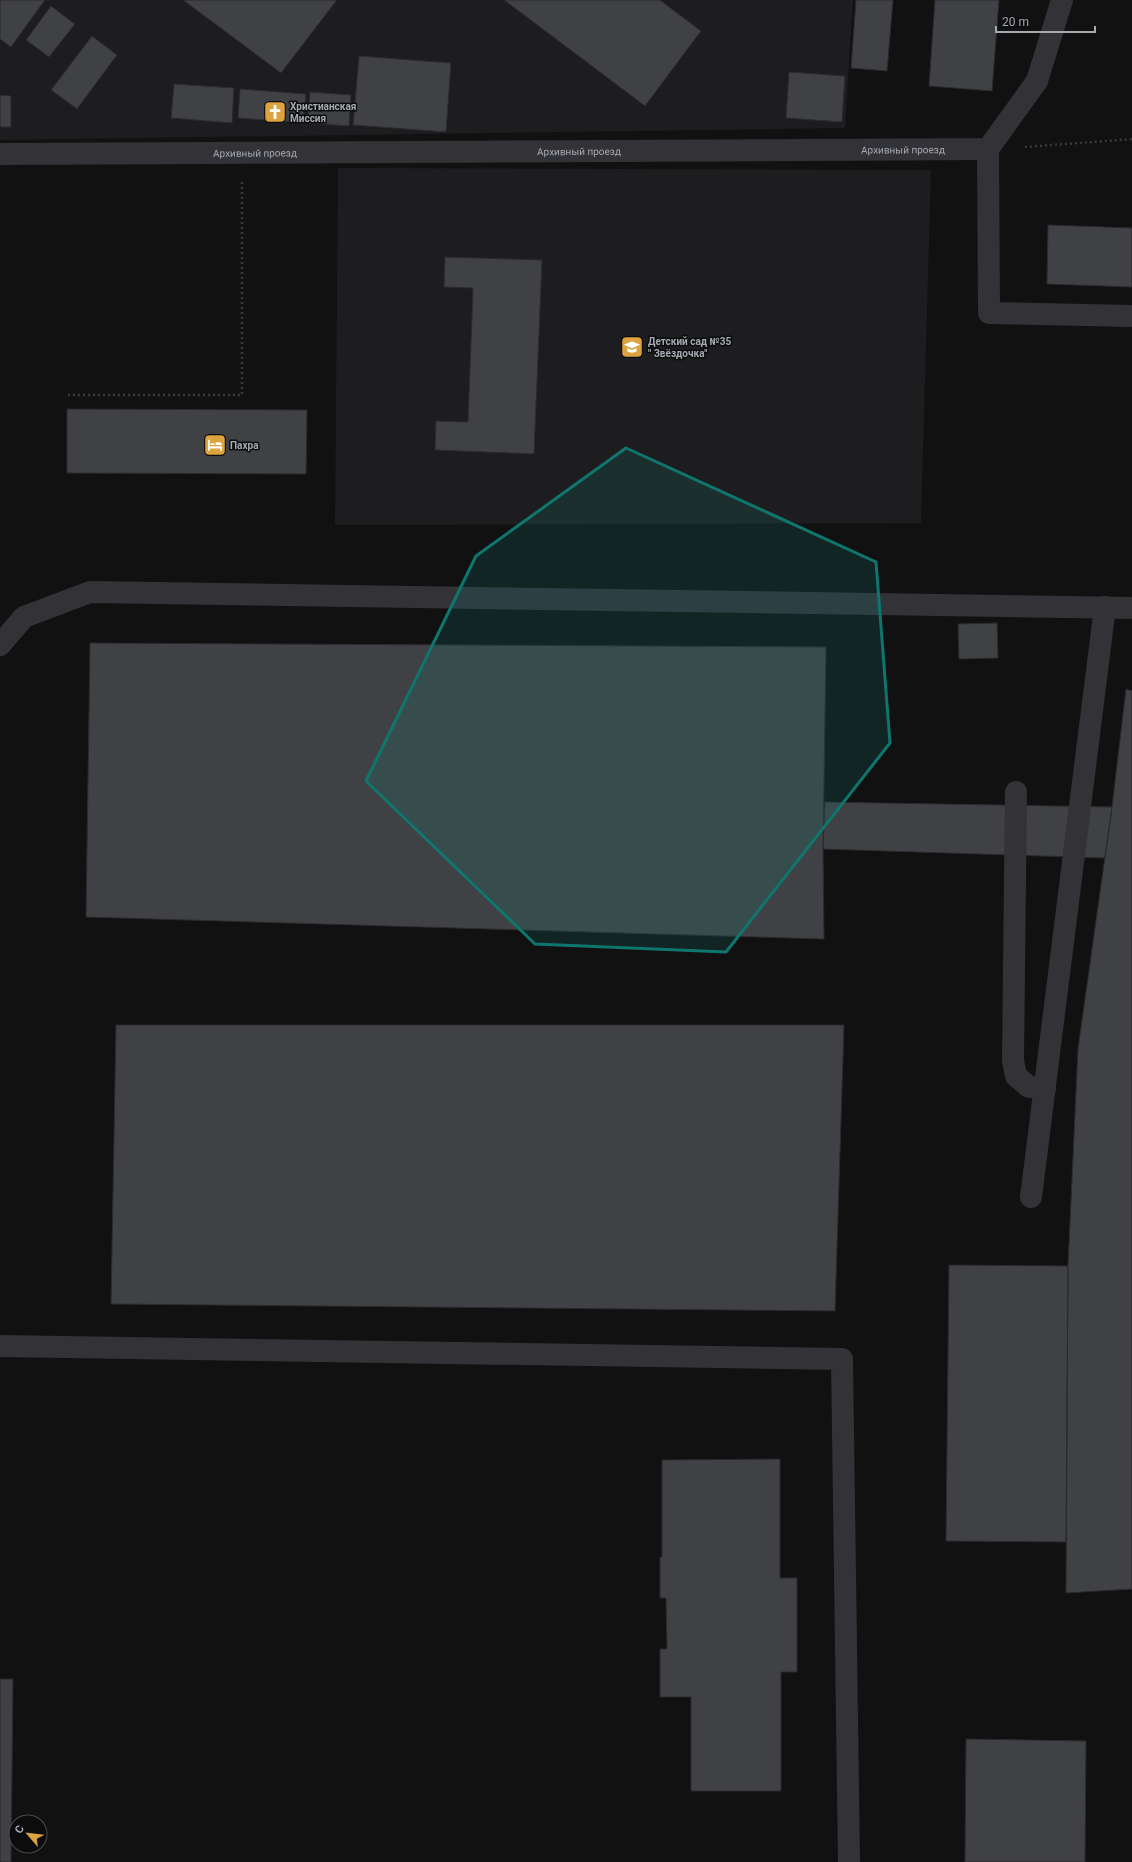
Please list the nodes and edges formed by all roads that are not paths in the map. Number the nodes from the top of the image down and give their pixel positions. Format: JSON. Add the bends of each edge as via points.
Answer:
{"nodes":[{"id":1,"x":1062,"y":0,"type":"edge"},
{"id":2,"x":988,"y":149,"type":"junction"},
{"id":3,"x":0,"y":154,"type":"edge"},
{"id":4,"x":1132,"y":316,"type":"edge"},
{"id":5,"x":1105,"y":607,"type":"junction"},
{"id":6,"x":1132,"y":608,"type":"edge"},
{"id":7,"x":0,"y":645,"type":"edge"},
{"id":8,"x":1016,"y":792,"type":"dead end"},
{"id":9,"x":1045,"y":1088,"type":"junction"},
{"id":10,"x":1031,"y":1197,"type":"dead end"},
{"id":11,"x":0,"y":1346,"type":"edge"},
{"id":12,"x":849,"y":1862,"type":"edge"}],
"edges":[{"from":1,"to":2,"type":"street","via":[[1037,82]]},
{"from":2,"to":3,"type":"street","name":"Архивный проезд"},
{"from":2,"to":4,"type":"street","via":[[989,313]]},
{"from":5,"to":6,"type":"street"},
{"from":5,"to":7,"type":"street","via":[[90,592],[24,617]]},
{"from":5,"to":9,"type":"street"},
{"from":8,"to":9,"type":"street","via":[[1013,1060],[1016,1076],[1029,1087]]},
{"from":9,"to":10,"type":"street"},
{"from":11,"to":12,"type":"street","via":[[842,1359]]}]}
